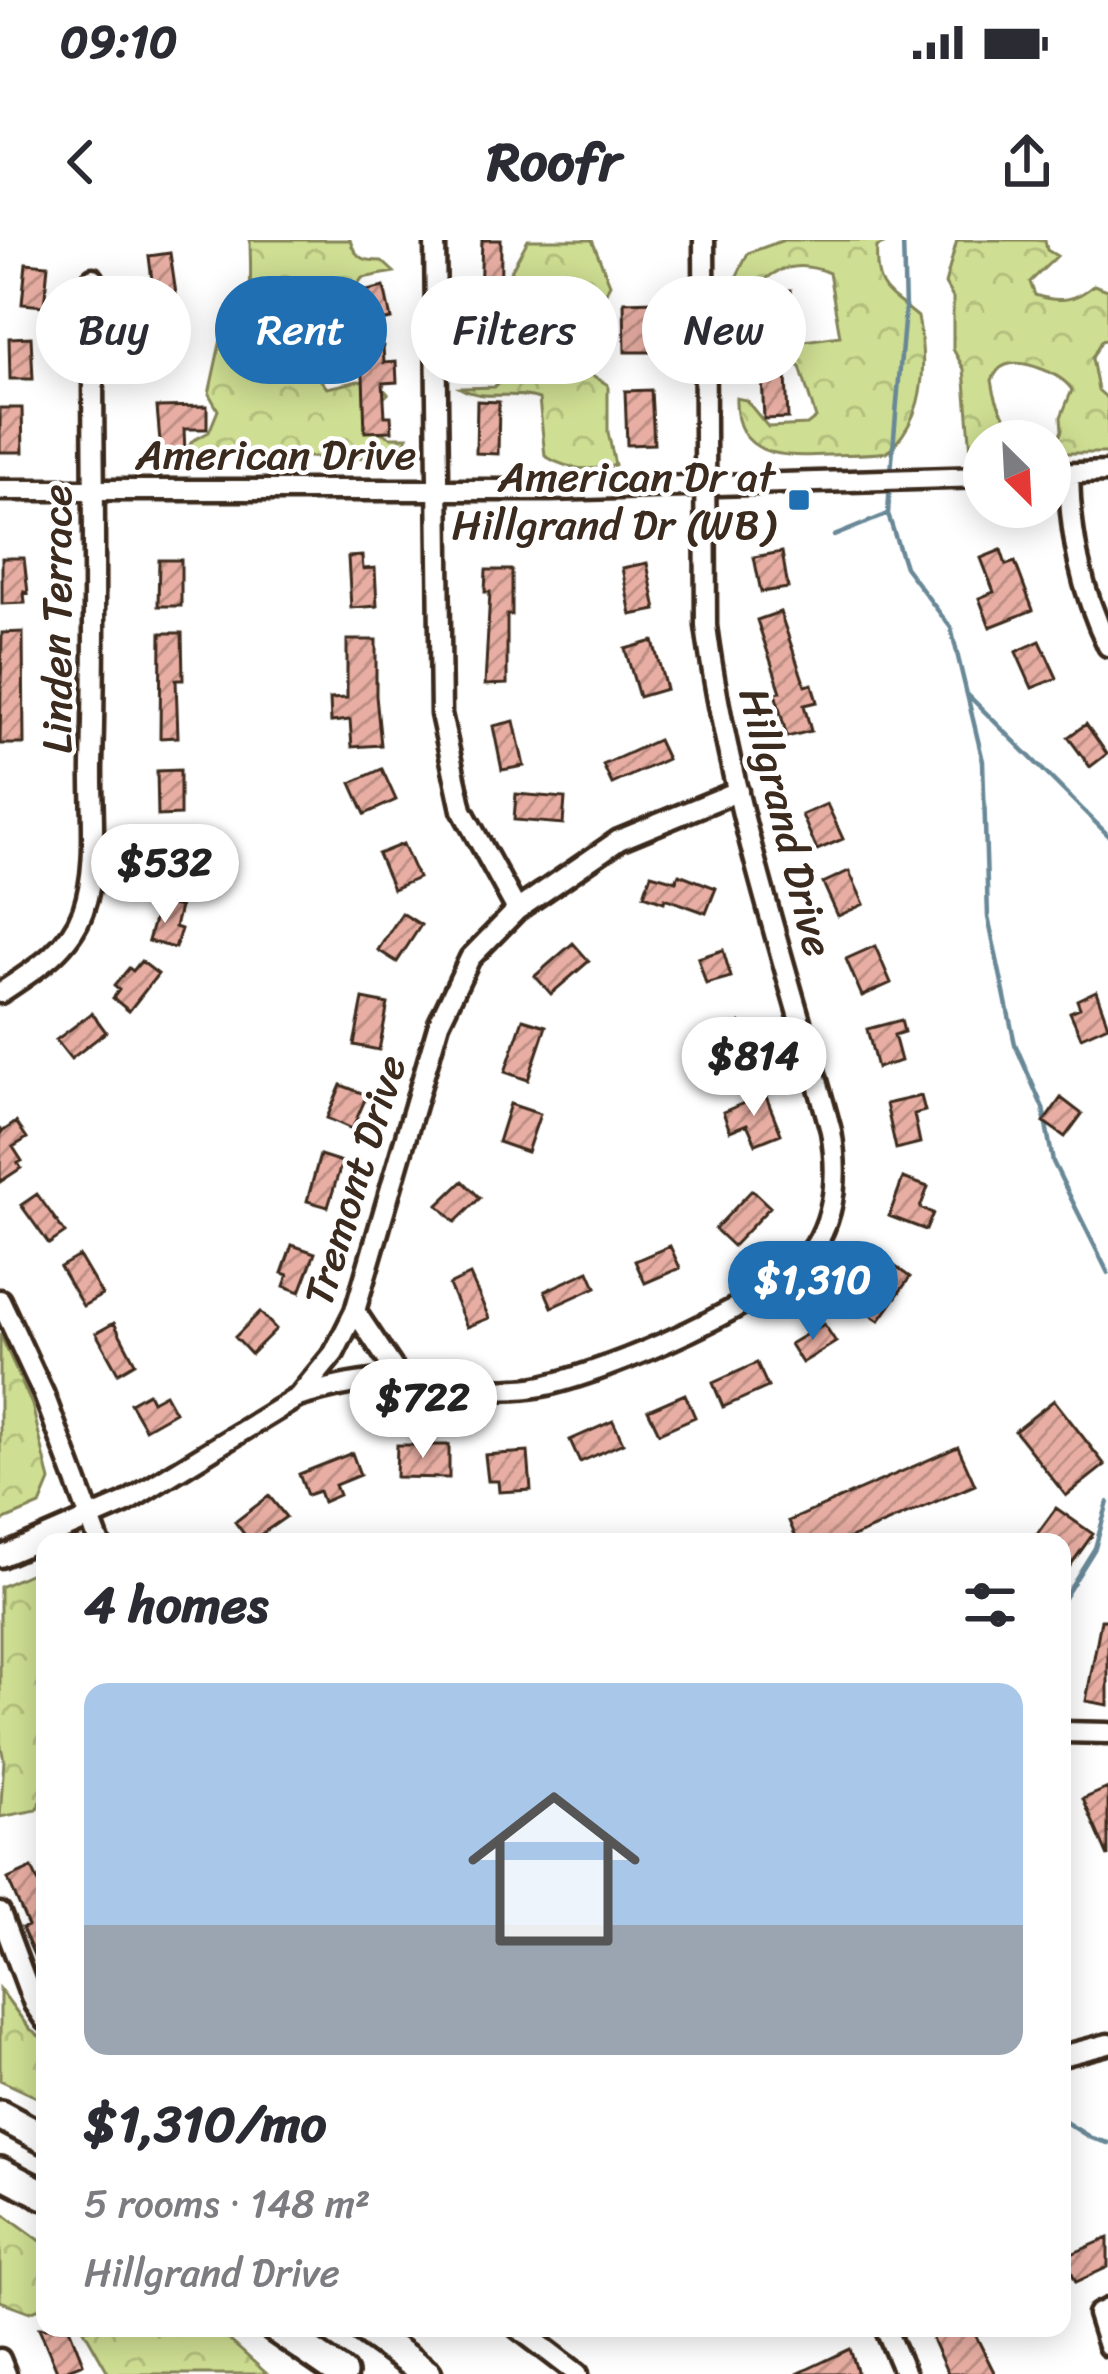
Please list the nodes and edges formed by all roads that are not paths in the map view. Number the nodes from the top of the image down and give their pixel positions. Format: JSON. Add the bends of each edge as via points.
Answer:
{"nodes":[{"id":1,"x":435,"y":240,"type":"edge"},
{"id":2,"x":704,"y":241,"type":"edge"},
{"id":3,"x":92,"y":384,"type":"edge"},
{"id":4,"x":1108,"y":472,"type":"edge"},
{"id":5,"x":1071,"y":474,"type":"edge"},
{"id":6,"x":963,"y":478,"type":"edge"},
{"id":7,"x":705,"y":487,"type":"junction"},
{"id":8,"x":91,"y":489,"type":"junction"},
{"id":9,"x":0,"y":490,"type":"edge"},
{"id":10,"x":438,"y":490,"type":"junction"},
{"id":11,"x":1070,"y":528,"type":"edge"},
{"id":12,"x":1108,"y":646,"type":"edge"},
{"id":13,"x":738,"y":790,"type":"junction"},
{"id":14,"x":517,"y":910,"type":"junction"},
{"id":15,"x":0,"y":993,"type":"edge"},
{"id":16,"x":0,"y":1300,"type":"edge"},
{"id":17,"x":355,"y":1310,"type":"junction"},
{"id":18,"x":401,"y":1380,"type":"junction"},
{"id":19,"x":298,"y":1397,"type":"junction"},
{"id":20,"x":91,"y":1520,"type":"junction"},
{"id":21,"x":60,"y":1533,"type":"edge"},
{"id":22,"x":96,"y":1533,"type":"edge"},
{"id":23,"x":36,"y":1543,"type":"edge"},
{"id":24,"x":0,"y":1558,"type":"edge"},
{"id":25,"x":1071,"y":1732,"type":"edge"},
{"id":26,"x":1108,"y":1733,"type":"edge"},
{"id":27,"x":0,"y":1912,"type":"edge"},
{"id":28,"x":36,"y":2007,"type":"edge"},
{"id":29,"x":1108,"y":2044,"type":"edge"},
{"id":30,"x":1071,"y":2054,"type":"edge"},
{"id":31,"x":0,"y":2115,"type":"edge"},
{"id":32,"x":36,"y":2134,"type":"edge"},
{"id":33,"x":0,"y":2172,"type":"edge"},
{"id":34,"x":36,"y":2190,"type":"edge"},
{"id":35,"x":1108,"y":2309,"type":"edge"},
{"id":36,"x":287,"y":2337,"type":"edge"},
{"id":37,"x":375,"y":2337,"type":"edge"},
{"id":38,"x":530,"y":2337,"type":"edge"},
{"id":39,"x":889,"y":2337,"type":"edge"},
{"id":40,"x":1108,"y":2346,"type":"edge"},
{"id":41,"x":0,"y":2360,"type":"edge"},
{"id":42,"x":6,"y":2374,"type":"edge"},
{"id":43,"x":342,"y":2374,"type":"edge"},
{"id":44,"x":428,"y":2374,"type":"edge"},
{"id":45,"x":578,"y":2374,"type":"edge"},
{"id":46,"x":905,"y":2374,"type":"edge"}],
"edges":[{"from":1,"to":10,"type":"street"},
{"from":2,"to":7,"type":"street","name":"Hillgrand Drive"},
{"from":3,"to":8,"type":"street","name":"Linden Terrace"},
{"from":4,"to":5,"type":"street"},
{"from":6,"to":7,"type":"street","name":"American Drive"},
{"from":7,"to":10,"type":"street","name":"American Drive"},
{"from":7,"to":13,"type":"street","name":"Hillgrand Drive","via":[[706,626]]},
{"from":8,"to":9,"type":"street","name":"American Drive"},
{"from":8,"to":10,"type":"street","name":"American Drive"},
{"from":8,"to":15,"type":"street","name":"Linden Terrace","via":[[89,886],[62,946]]},
{"from":10,"to":14,"type":"street","via":[[446,749],[462,810]]},
{"from":11,"to":12,"type":"street"},
{"from":13,"to":14,"type":"street","name":"Tremont Drive","via":[[620,840]]},
{"from":13,"to":18,"type":"street","name":"Hillgrand Drive","via":[[835,1153],[834,1199],[815,1246],[764,1291],[574,1376],[489,1390]]},
{"from":14,"to":17,"type":"street","name":"Tremont Drive","via":[[470,958],[439,1023]]},
{"from":16,"to":20,"type":"street"},
{"from":17,"to":18,"type":"street"},
{"from":17,"to":19,"type":"street","name":"Tremont Drive"},
{"from":18,"to":19,"type":"street","name":"Hillgrand Drive"},
{"from":19,"to":20,"type":"street","name":"Tremont Drive"},
{"from":20,"to":21,"type":"street","name":"Tremont Drive"},
{"from":20,"to":22,"type":"street"},
{"from":23,"to":24,"type":"street","name":"Tremont Drive"},
{"from":25,"to":26,"type":"street"},
{"from":27,"to":28,"type":"street"},
{"from":29,"to":30,"type":"street"},
{"from":31,"to":32,"type":"highway"},
{"from":33,"to":34,"type":"highway"},
{"from":35,"to":40,"type":"street","via":[[1098,2314]]},
{"from":36,"to":43,"type":"highway"},
{"from":37,"to":44,"type":"highway"},
{"from":38,"to":45,"type":"street"},
{"from":39,"to":46,"type":"street"},
{"from":41,"to":42,"type":"street"}]}
